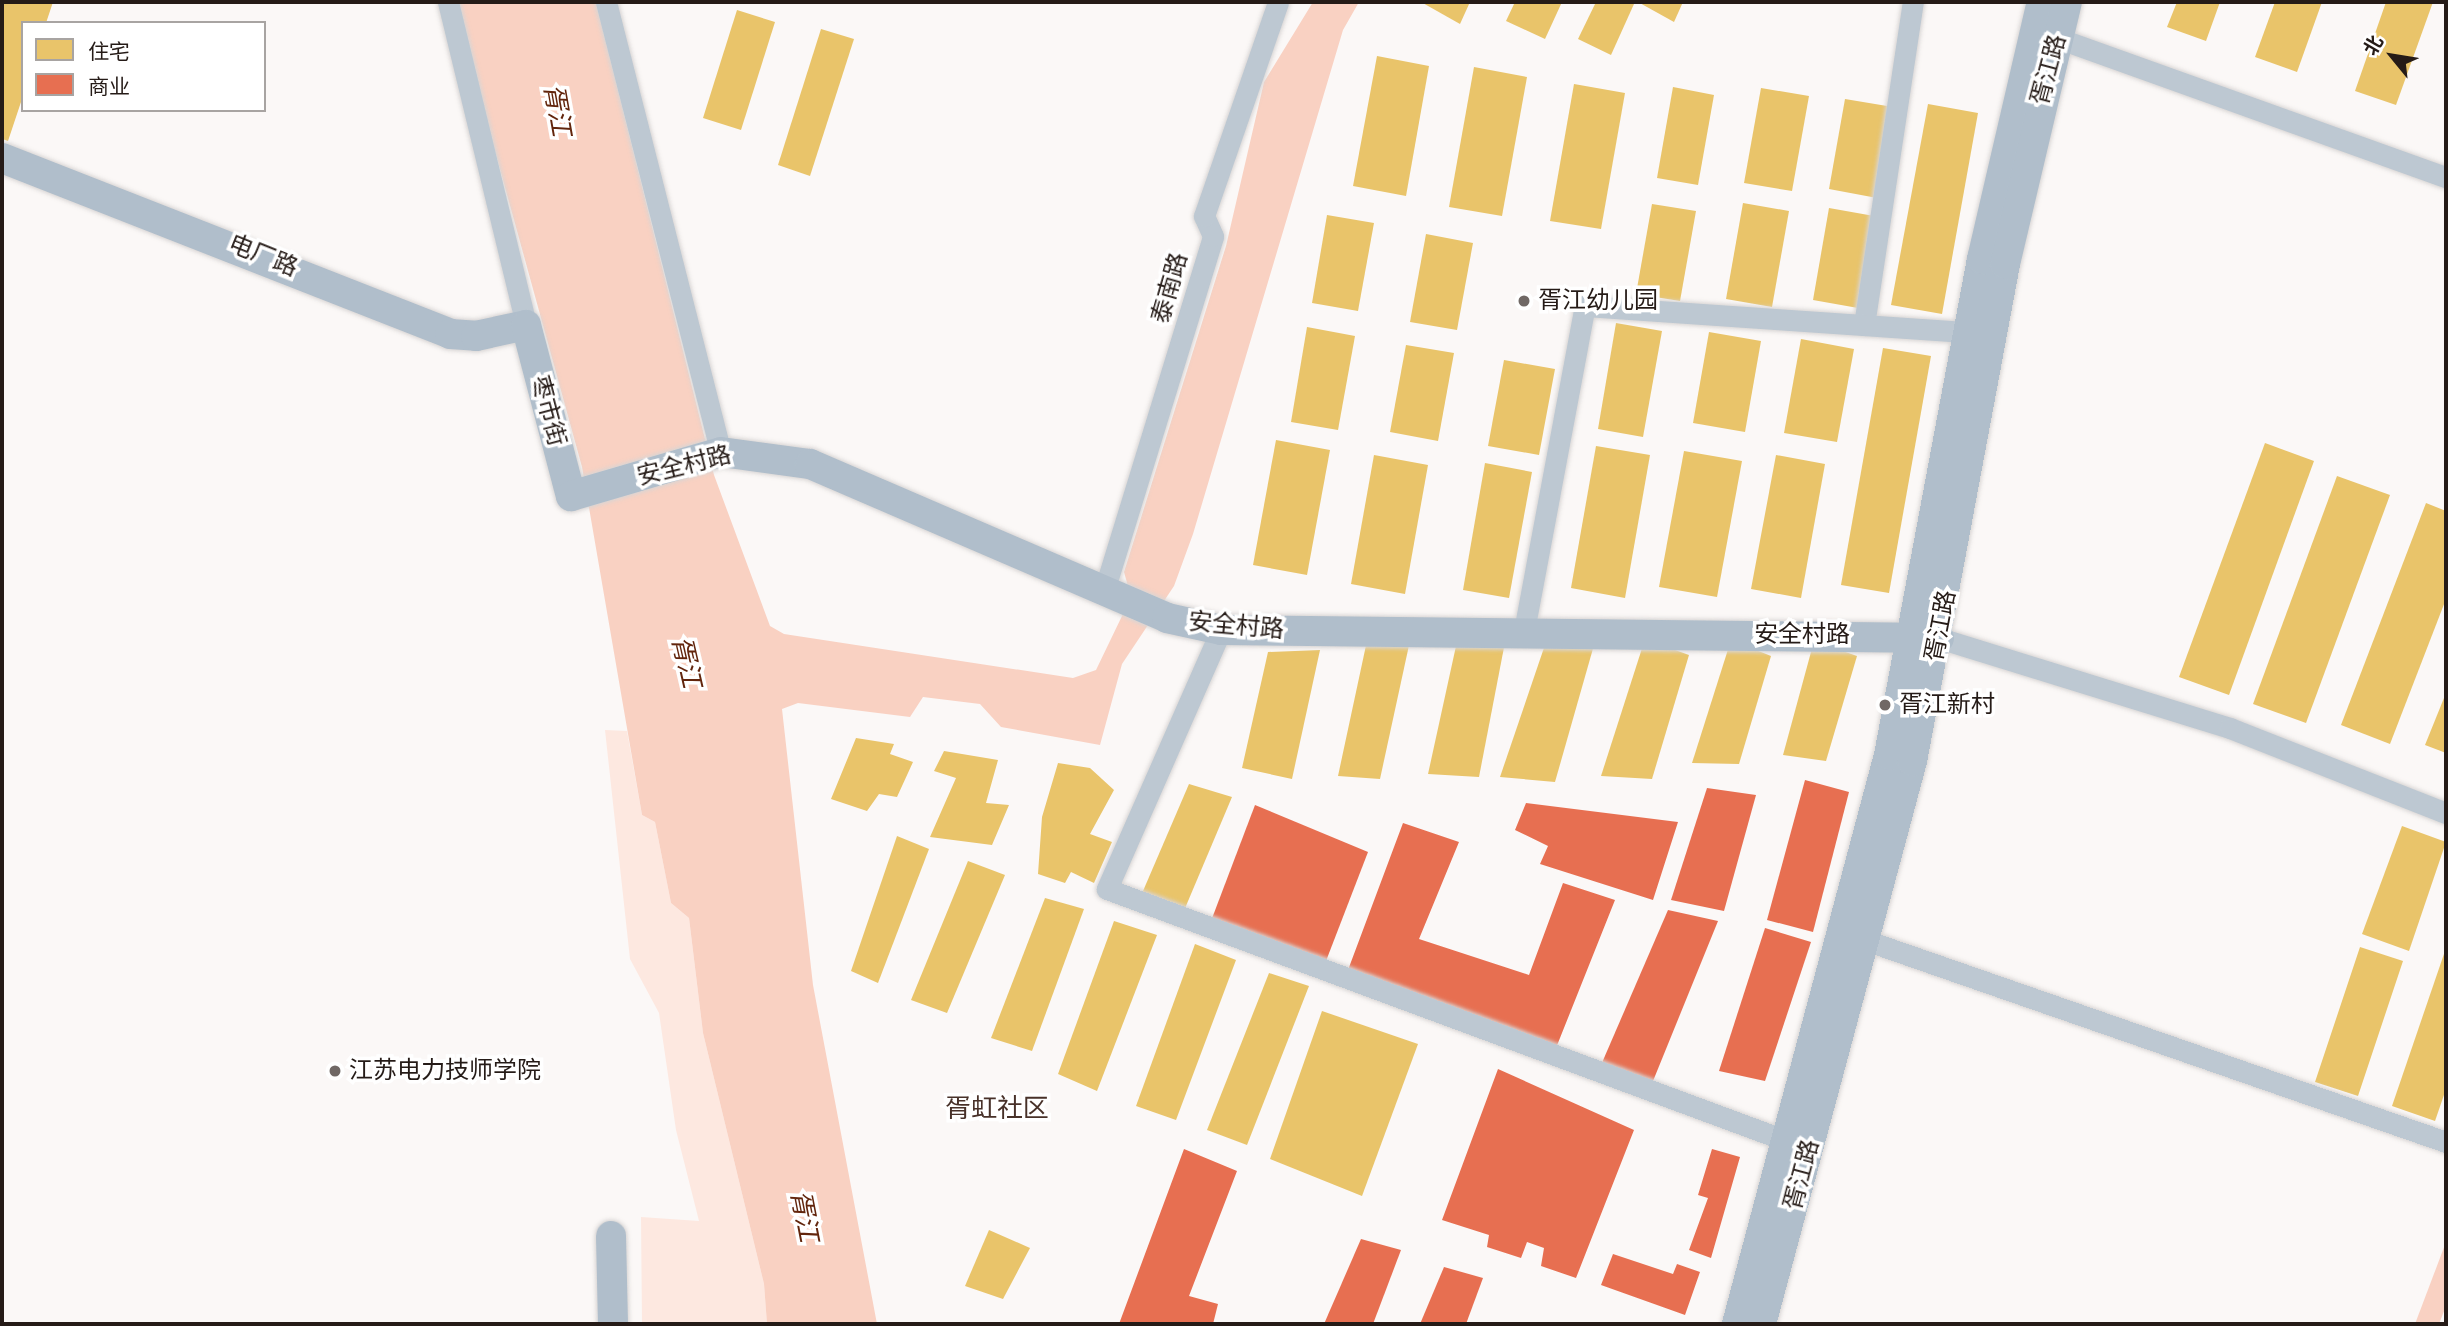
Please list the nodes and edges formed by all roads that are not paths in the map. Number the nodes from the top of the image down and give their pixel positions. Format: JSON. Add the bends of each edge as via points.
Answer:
{"nodes":[{"id":1,"x":448,"y":2,"type":"edge"},
{"id":2,"x":606,"y":2,"type":"edge"},
{"id":3,"x":1278,"y":2,"type":"edge"},
{"id":4,"x":1913,"y":2,"type":"edge"},
{"id":5,"x":2042,"y":2,"type":"edge"},
{"id":6,"x":2067,"y":2,"type":"edge"},
{"id":7,"x":2045,"y":34,"type":"junction"},
{"id":8,"x":2,"y":158,"type":"edge"},
{"id":9,"x":2446,"y":177,"type":"edge"},
{"id":10,"x":1864,"y":325,"type":"junction"},
{"id":11,"x":526,"y":326,"type":"junction"},
{"id":12,"x":1969,"y":332,"type":"junction"},
{"id":13,"x":716,"y":454,"type":"junction"},
{"id":14,"x":577,"y":494,"type":"joint"},
{"id":15,"x":1112,"y":594,"type":"junction"},
{"id":16,"x":1221,"y":630,"type":"junction"},
{"id":17,"x":1523,"y":636,"type":"junction"},
{"id":18,"x":1928,"y":636,"type":"junction"},
{"id":19,"x":2446,"y":813,"type":"edge"},
{"id":20,"x":1866,"y":940,"type":"junction"},
{"id":21,"x":1787,"y":1141,"type":"junction"},
{"id":22,"x":2446,"y":1142,"type":"edge"},
{"id":23,"x":611,"y":1236,"type":"dead end"},
{"id":24,"x":613,"y":1324,"type":"edge"},
{"id":25,"x":1737,"y":1324,"type":"edge"},
{"id":26,"x":1761,"y":1324,"type":"edge"}],
"edges":[{"from":1,"to":11,"type":"street"},
{"from":2,"to":13,"type":"street"},
{"from":3,"to":15,"type":"street","name":"泰南路","via":[[1204,216],[1213,236]]},
{"from":4,"to":10,"type":"street"},
{"from":5,"to":7,"type":"main road","name":"胥江路"},
{"from":6,"to":7,"type":"main road","name":"胥江路"},
{"from":7,"to":9,"type":"street"},
{"from":7,"to":12,"type":"main road","name":"胥江路"},
{"from":7,"to":18,"type":"main road","name":"胥江路","via":[[2005,264]]},
{"from":8,"to":11,"type":"main road","name":"电厂路","via":[[450,334],[476,336]]},
{"from":10,"to":12,"type":"street"},
{"from":10,"to":17,"type":"street","via":[[1585,306]]},
{"from":11,"to":14,"type":"main road","name":"枣市街"},
{"from":12,"to":18,"type":"main road","name":"胥江路"},
{"from":13,"to":14,"type":"main road","name":"安全村路"},
{"from":13,"to":15,"type":"main road","name":"安全村路","via":[[810,464]]},
{"from":15,"to":16,"type":"main road","name":"安全村路","via":[[1167,618]]},
{"from":16,"to":17,"type":"main road","name":"安全村路"},
{"from":16,"to":21,"type":"street","via":[[1107,889]]},
{"from":17,"to":18,"type":"main road","name":"安全村路"},
{"from":18,"to":19,"type":"street","via":[[2230,728]]},
{"from":18,"to":20,"type":"main road","name":"胥江路"},
{"from":18,"to":21,"type":"main road","name":"胥江路"},
{"from":20,"to":22,"type":"street"},
{"from":20,"to":26,"type":"main road","name":"胥江路"},
{"from":21,"to":25,"type":"main road","name":"胥江路"},
{"from":23,"to":24,"type":"main road"}]}
